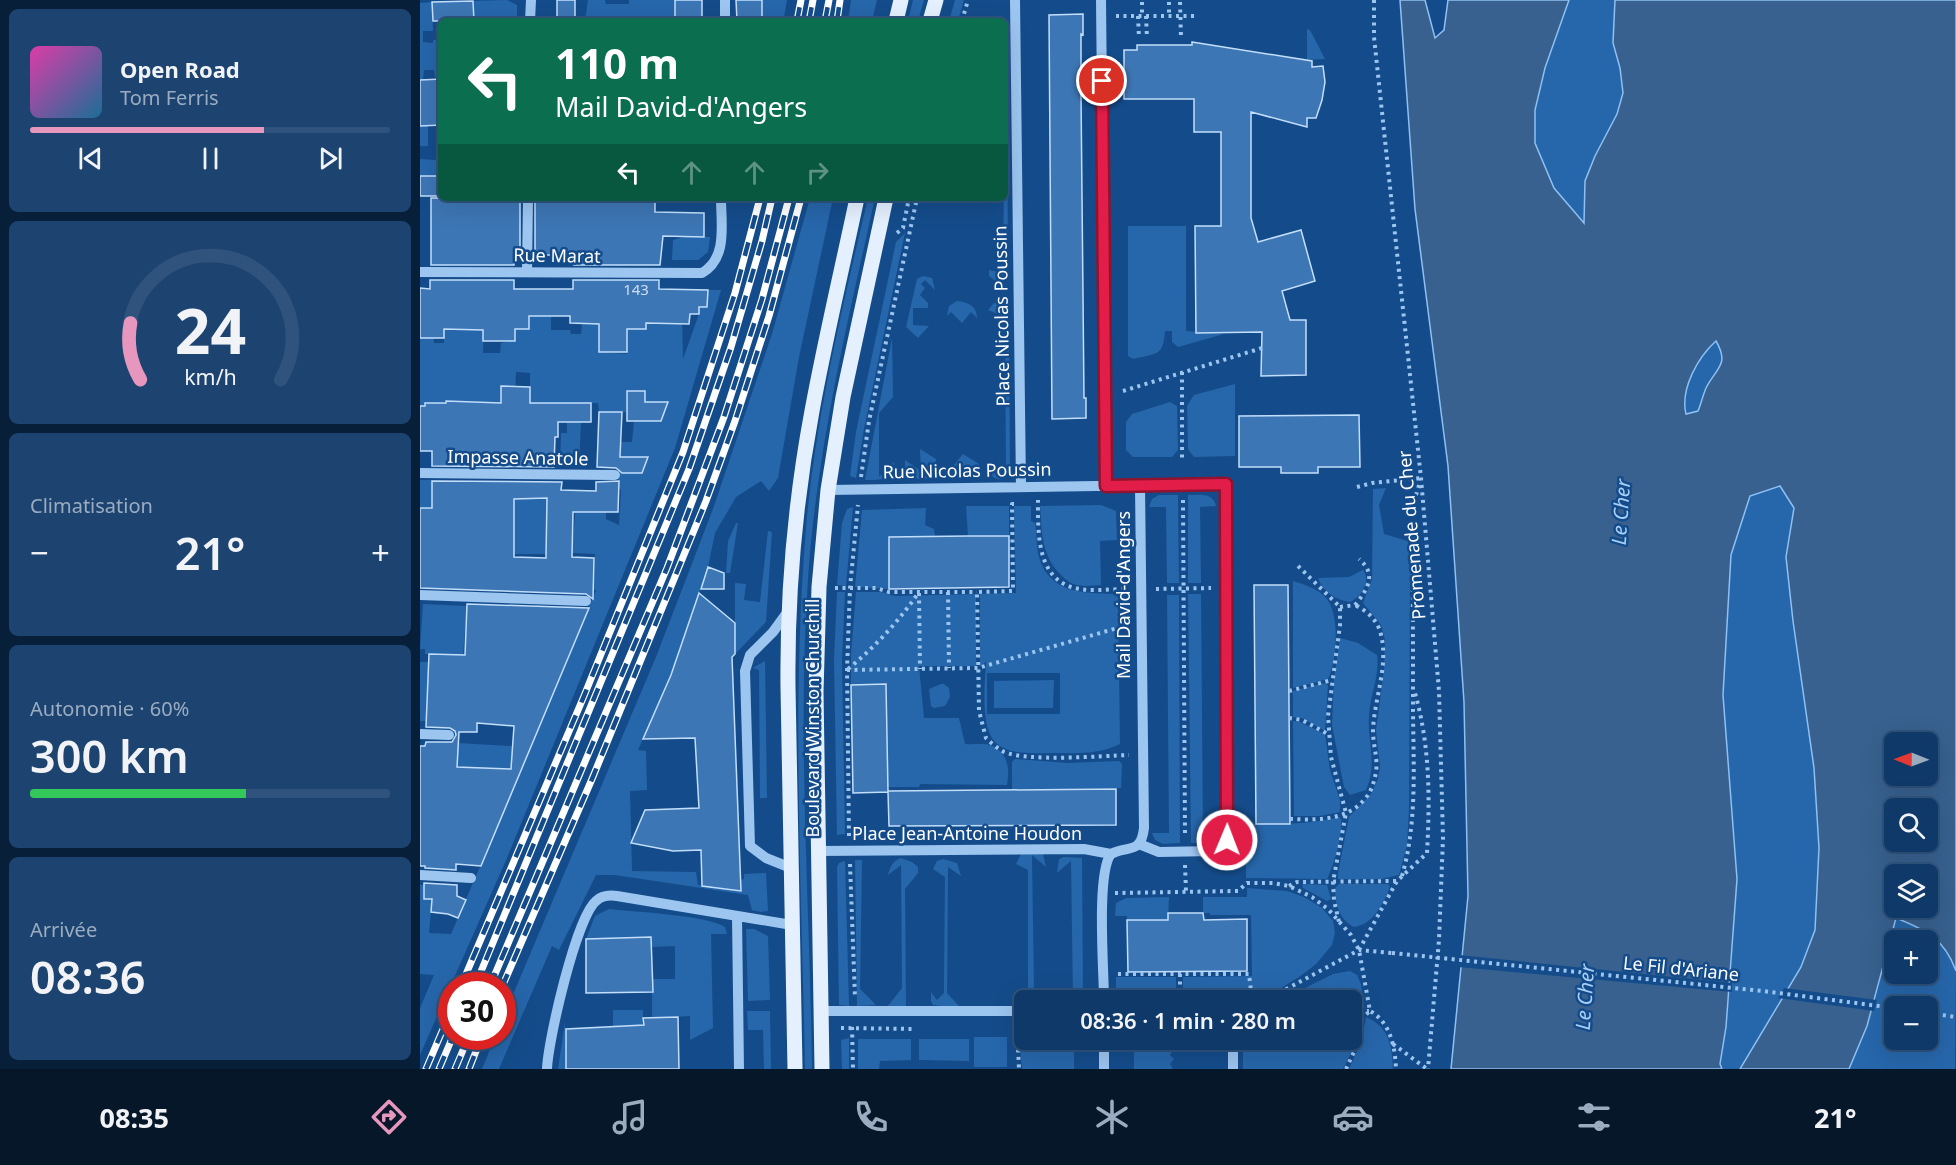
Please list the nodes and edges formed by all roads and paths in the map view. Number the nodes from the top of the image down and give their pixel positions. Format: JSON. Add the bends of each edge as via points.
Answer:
{"nodes":[{"id":1,"x":531,"y":0,"type":"edge"},
{"id":2,"x":725,"y":0,"type":"edge"},
{"id":3,"x":901,"y":0,"type":"edge"},
{"id":4,"x":936,"y":0,"type":"edge"},
{"id":5,"x":968,"y":0,"type":"edge"},
{"id":6,"x":1015,"y":0,"type":"edge"},
{"id":7,"x":1101,"y":0,"type":"edge"},
{"id":8,"x":1374,"y":0,"type":"edge"},
{"id":9,"x":1142,"y":2,"type":"dead end"},
{"id":10,"x":1169,"y":2,"type":"dead end"},
{"id":11,"x":1180,"y":2,"type":"dead end"},
{"id":12,"x":1116,"y":16,"type":"dead end"},
{"id":13,"x":1142,"y":16,"type":"junction"},
{"id":14,"x":1169,"y":16,"type":"junction"},
{"id":15,"x":1180,"y":16,"type":"junction"},
{"id":16,"x":1196,"y":16,"type":"dead end"},
{"id":17,"x":530,"y":18,"type":"edge"},
{"id":18,"x":725,"y":18,"type":"edge"},
{"id":19,"x":897,"y":18,"type":"edge"},
{"id":20,"x":931,"y":18,"type":"edge"},
{"id":21,"x":963,"y":18,"type":"edge"},
{"id":22,"x":1138,"y":38,"type":"dead end"},
{"id":23,"x":1147,"y":38,"type":"dead end"},
{"id":24,"x":1181,"y":38,"type":"dead end"},
{"id":25,"x":528,"y":201,"type":"edge"},
{"id":26,"x":721,"y":201,"type":"edge"},
{"id":27,"x":856,"y":201,"type":"edge"},
{"id":28,"x":885,"y":201,"type":"edge"},
{"id":29,"x":908,"y":201,"type":"edge"},
{"id":30,"x":916,"y":201,"type":"edge"},
{"id":31,"x":892,"y":238,"type":"dead end"},
{"id":32,"x":420,"y":272,"type":"edge"},
{"id":33,"x":527,"y":272,"type":"junction"},
{"id":34,"x":1262,"y":348,"type":"dead end"},
{"id":35,"x":1182,"y":372,"type":"junction"},
{"id":36,"x":1123,"y":391,"type":"dead end"},
{"id":37,"x":1182,"y":459,"type":"dead end"},
{"id":38,"x":420,"y":473,"type":"edge"},
{"id":39,"x":615,"y":475,"type":"dead end"},
{"id":40,"x":1421,"y":478,"type":"junction"},
{"id":41,"x":861,"y":479,"type":"dead end"},
{"id":42,"x":1106,"y":486,"type":"junction"},
{"id":43,"x":1140,"y":486,"type":"junction"},
{"id":44,"x":1021,"y":487,"type":"junction"},
{"id":45,"x":1357,"y":488,"type":"dead end"},
{"id":46,"x":828,"y":490,"type":"junction"},
{"id":47,"x":858,"y":496,"type":"dead end"},
{"id":48,"x":1038,"y":496,"type":"dead end"},
{"id":49,"x":1183,"y":496,"type":"dead end"},
{"id":50,"x":1020,"y":504,"type":"dead end"},
{"id":51,"x":1029,"y":504,"type":"dead end"},
{"id":52,"x":1038,"y":504,"type":"junction"},
{"id":53,"x":1359,"y":558,"type":"dead end"},
{"id":54,"x":1298,"y":566,"type":"dead end"},
{"id":55,"x":834,"y":578,"type":"dead end"},
{"id":56,"x":850,"y":588,"type":"junction"},
{"id":57,"x":1184,"y":588,"type":"junction"},
{"id":58,"x":1227,"y":588,"type":"junction"},
{"id":59,"x":1127,"y":589,"type":"dead end"},
{"id":60,"x":1151,"y":589,"type":"dead end"},
{"id":61,"x":977,"y":591,"type":"junction"},
{"id":62,"x":919,"y":592,"type":"junction"},
{"id":63,"x":948,"y":592,"type":"junction"},
{"id":64,"x":420,"y":595,"type":"edge"},
{"id":65,"x":586,"y":601,"type":"dead end"},
{"id":66,"x":1355,"y":605,"type":"junction"},
{"id":67,"x":1340,"y":607,"type":"junction"},
{"id":68,"x":789,"y":609,"type":"junction"},
{"id":69,"x":1141,"y":621,"type":"junction"},
{"id":70,"x":978,"y":668,"type":"junction"},
{"id":71,"x":920,"y":669,"type":"junction"},
{"id":72,"x":949,"y":669,"type":"junction"},
{"id":73,"x":847,"y":670,"type":"junction"},
{"id":74,"x":1332,"y":680,"type":"junction"},
{"id":75,"x":1413,"y":686,"type":"junction"},
{"id":76,"x":1289,"y":691,"type":"dead end"},
{"id":77,"x":1289,"y":718,"type":"dead end"},
{"id":78,"x":420,"y":734,"type":"edge"},
{"id":79,"x":1328,"y":734,"type":"junction"},
{"id":80,"x":449,"y":735,"type":"dead end"},
{"id":81,"x":1142,"y":755,"type":"junction"},
{"id":82,"x":1346,"y":813,"type":"junction"},
{"id":83,"x":1290,"y":819,"type":"dead end"},
{"id":84,"x":1185,"y":843,"type":"dead end"},
{"id":85,"x":849,"y":844,"type":"dead end"},
{"id":86,"x":1139,"y":844,"type":"junction"},
{"id":87,"x":818,"y":851,"type":"junction"},
{"id":88,"x":1111,"y":854,"type":"junction"},
{"id":89,"x":850,"y":860,"type":"dead end"},
{"id":90,"x":1185,"y":861,"type":"dead end"},
{"id":91,"x":791,"y":868,"type":"junction"},
{"id":92,"x":420,"y":875,"type":"edge"},
{"id":93,"x":1402,"y":876,"type":"junction"},
{"id":94,"x":471,"y":878,"type":"dead end"},
{"id":95,"x":1397,"y":881,"type":"junction"},
{"id":96,"x":1333,"y":882,"type":"junction"},
{"id":97,"x":1289,"y":886,"type":"junction"},
{"id":98,"x":1186,"y":891,"type":"junction"},
{"id":99,"x":1103,"y":893,"type":"junction"},
{"id":100,"x":737,"y":917,"type":"junction"},
{"id":101,"x":1339,"y":922,"type":"junction"},
{"id":102,"x":792,"y":925,"type":"junction"},
{"id":103,"x":1359,"y":950,"type":"junction"},
{"id":104,"x":1104,"y":974,"type":"junction"},
{"id":105,"x":1180,"y":974,"type":"junction"},
{"id":106,"x":1104,"y":990,"type":"edge"},
{"id":107,"x":1180,"y":990,"type":"edge"},
{"id":108,"x":1251,"y":990,"type":"edge"},
{"id":109,"x":1285,"y":990,"type":"edge"},
{"id":110,"x":855,"y":1006,"type":"dead end"},
{"id":111,"x":1884,"y":1007,"type":"edge"},
{"id":112,"x":821,"y":1011,"type":"junction"},
{"id":113,"x":837,"y":1011,"type":"junction"},
{"id":114,"x":1014,"y":1011,"type":"edge"},
{"id":115,"x":1362,"y":1011,"type":"edge"},
{"id":116,"x":1370,"y":1011,"type":"junction"},
{"id":117,"x":1938,"y":1014,"type":"edge"},
{"id":118,"x":1956,"y":1017,"type":"edge"},
{"id":119,"x":853,"y":1024,"type":"dead end"},
{"id":120,"x":837,"y":1028,"type":"dead end"},
{"id":121,"x":1393,"y":1043,"type":"junction"},
{"id":122,"x":1018,"y":1050,"type":"edge"},
{"id":123,"x":1104,"y":1050,"type":"edge"},
{"id":124,"x":1233,"y":1050,"type":"edge"},
{"id":125,"x":547,"y":1069,"type":"edge"},
{"id":126,"x":739,"y":1069,"type":"edge"},
{"id":127,"x":795,"y":1069,"type":"edge"},
{"id":128,"x":822,"y":1069,"type":"edge"},
{"id":129,"x":853,"y":1069,"type":"edge"},
{"id":130,"x":1019,"y":1069,"type":"edge"},
{"id":131,"x":1104,"y":1069,"type":"edge"},
{"id":132,"x":1233,"y":1069,"type":"edge"},
{"id":133,"x":1346,"y":1069,"type":"edge"},
{"id":134,"x":1396,"y":1069,"type":"edge"},
{"id":135,"x":1428,"y":1069,"type":"edge"}],
"edges":[{"from":1,"to":17,"type":"street"},
{"from":2,"to":18,"type":"street"},
{"from":3,"to":19,"type":"main road"},
{"from":4,"to":20,"type":"main road"},
{"from":5,"to":21,"type":"path"},
{"from":6,"to":44,"type":"street","name":"Place Nicolas Poussin"},
{"from":7,"to":42,"type":"street"},
{"from":8,"to":40,"type":"path","name":"Promenade du Cher","via":[[1374,37]]},
{"from":9,"to":13,"type":"path"},
{"from":10,"to":14,"type":"path"},
{"from":11,"to":15,"type":"path"},
{"from":12,"to":13,"type":"path"},
{"from":13,"to":14,"type":"path"},
{"from":13,"to":22,"type":"path"},
{"from":13,"to":23,"type":"path"},
{"from":14,"to":15,"type":"path"},
{"from":15,"to":16,"type":"path"},
{"from":15,"to":24,"type":"path"},
{"from":25,"to":33,"type":"street"},
{"from":26,"to":33,"type":"street","name":"Rue Marat","via":[[717,260],[702,273]]},
{"from":27,"to":68,"type":"main road","name":"Boulevard Winston Churchill","via":[[810,423]]},
{"from":28,"to":46,"type":"main road","name":"Boulevard Winston Churchill","via":[[843,398]]},
{"from":29,"to":31,"type":"path","via":[[903,228]]},
{"from":30,"to":41,"type":"path"},
{"from":32,"to":33,"type":"street","name":"Rue Marat"},
{"from":34,"to":35,"type":"path"},
{"from":35,"to":36,"type":"path"},
{"from":35,"to":37,"type":"path"},
{"from":38,"to":39,"type":"street","name":"Impasse Anatole"},
{"from":40,"to":45,"type":"path"},
{"from":40,"to":75,"type":"path","via":[[1412,508]]},
{"from":40,"to":135,"type":"path","name":"Promenade du Cher","via":[[1439,691],[1443,838]]},
{"from":42,"to":43,"type":"street","name":"Rue Nicolas Poussin"},
{"from":42,"to":44,"type":"street","name":"Rue Nicolas Poussin"},
{"from":43,"to":58,"type":"street","name":"Mail David-d'Angers","via":[[1226,484]]},
{"from":43,"to":69,"type":"street","name":"Mail David-d'Angers"},
{"from":44,"to":46,"type":"street","name":"Rue Nicolas Poussin"},
{"from":46,"to":87,"type":"main road","name":"Boulevard Winston Churchill","via":[[816,653]]},
{"from":47,"to":56,"type":"path","name":"Boulevard Winston Churchill"},
{"from":48,"to":52,"type":"path"},
{"from":49,"to":57,"type":"path"},
{"from":50,"to":61,"type":"path","via":[[1012,504],[1013,591]]},
{"from":51,"to":52,"type":"path"},
{"from":52,"to":59,"type":"path","via":[[1044,560],[1057,579],[1075,587]]},
{"from":53,"to":66,"type":"path","via":[[1370,577],[1364,595]]},
{"from":54,"to":67,"type":"path"},
{"from":55,"to":56,"type":"path","name":"Boulevard Winston Churchill","via":[[832,588]]},
{"from":56,"to":62,"type":"path"},
{"from":56,"to":73,"type":"path","name":"Boulevard Winston Churchill"},
{"from":57,"to":58,"type":"path"},
{"from":57,"to":60,"type":"path"},
{"from":57,"to":84,"type":"path"},
{"from":58,"to":86,"type":"street","name":"Mail David-d'Angers","via":[[1227,840],[1214,851],[1159,852]]},
{"from":61,"to":63,"type":"path"},
{"from":61,"to":70,"type":"path"},
{"from":62,"to":63,"type":"path"},
{"from":62,"to":71,"type":"path"},
{"from":62,"to":73,"type":"path","via":[[881,639]]},
{"from":63,"to":72,"type":"path"},
{"from":64,"to":65,"type":"street"},
{"from":66,"to":67,"type":"path"},
{"from":66,"to":82,"type":"path","via":[[1370,615],[1379,630],[1382,663],[1373,732],[1375,780],[1362,802]]},
{"from":67,"to":74,"type":"path"},
{"from":68,"to":91,"type":"main road","name":"Boulevard Winston Churchill"},
{"from":68,"to":91,"type":"street","name":"Boulevard Winston Churchill","via":[[750,655],[745,671],[750,846],[766,858]]},
{"from":69,"to":70,"type":"path"},
{"from":69,"to":81,"type":"street","name":"Mail David-d'Angers"},
{"from":70,"to":72,"type":"path"},
{"from":70,"to":81,"type":"path","via":[[979,711],[986,738],[1005,752],[1038,756]]},
{"from":71,"to":72,"type":"path"},
{"from":71,"to":73,"type":"path"},
{"from":73,"to":85,"type":"path","name":"Boulevard Winston Churchill"},
{"from":74,"to":76,"type":"path"},
{"from":74,"to":79,"type":"path"},
{"from":75,"to":93,"type":"path","via":[[1411,836]]},
{"from":75,"to":93,"type":"path","via":[[1427,756],[1427,853]]},
{"from":77,"to":79,"type":"path","via":[[1302,720]]},
{"from":78,"to":80,"type":"street"},
{"from":79,"to":82,"type":"path"},
{"from":81,"to":86,"type":"street","name":"Mail David-d'Angers","via":[[1144,828]]},
{"from":82,"to":83,"type":"path","via":[[1324,819]]},
{"from":82,"to":96,"type":"path"},
{"from":86,"to":88,"type":"street"},
{"from":87,"to":88,"type":"street","name":"Place Jean-Antoine Houdon","via":[[1084,849]]},
{"from":87,"to":112,"type":"main road","name":"Boulevard Winston Churchill"},
{"from":88,"to":99,"type":"street","via":[[1105,866]]},
{"from":89,"to":110,"type":"path"},
{"from":90,"to":98,"type":"path"},
{"from":91,"to":102,"type":"main road","name":"Boulevard Winston Churchill"},
{"from":92,"to":94,"type":"street"},
{"from":93,"to":95,"type":"path"},
{"from":95,"to":96,"type":"path"},
{"from":95,"to":103,"type":"path"},
{"from":96,"to":97,"type":"path","via":[[1297,882]]},
{"from":96,"to":101,"type":"path"},
{"from":97,"to":98,"type":"path","via":[[1247,883],[1238,891]]},
{"from":97,"to":101,"type":"path","via":[[1312,897]]},
{"from":98,"to":99,"type":"path"},
{"from":99,"to":104,"type":"street"},
{"from":100,"to":102,"type":"street"},
{"from":100,"to":125,"type":"street","via":[[618,896],[596,900],[584,919],[568,967]]},
{"from":100,"to":126,"type":"street"},
{"from":101,"to":103,"type":"path"},
{"from":102,"to":127,"type":"main road","name":"Boulevard Winston Churchill"},
{"from":103,"to":109,"type":"path"},
{"from":103,"to":111,"type":"path","name":"Le Fil d'Ariane","bridge":true},
{"from":103,"to":116,"type":"path"},
{"from":104,"to":105,"type":"path"},
{"from":104,"to":106,"type":"street"},
{"from":105,"to":107,"type":"path"},
{"from":105,"to":108,"type":"path","via":[[1249,974]]},
{"from":112,"to":113,"type":"street"},
{"from":112,"to":128,"type":"main road","name":"Boulevard Winston Churchill"},
{"from":113,"to":114,"type":"street"},
{"from":113,"to":120,"type":"path"},
{"from":115,"to":116,"type":"path"},
{"from":116,"to":121,"type":"path","via":[[1387,1028]]},
{"from":116,"to":133,"type":"path","via":[[1362,1018],[1360,1039]]},
{"from":117,"to":118,"type":"path"},
{"from":119,"to":129,"type":"path"},
{"from":121,"to":134,"type":"path"},
{"from":121,"to":135,"type":"path"},
{"from":122,"to":130,"type":"path"},
{"from":123,"to":131,"type":"street"},
{"from":124,"to":132,"type":"street"}]}
